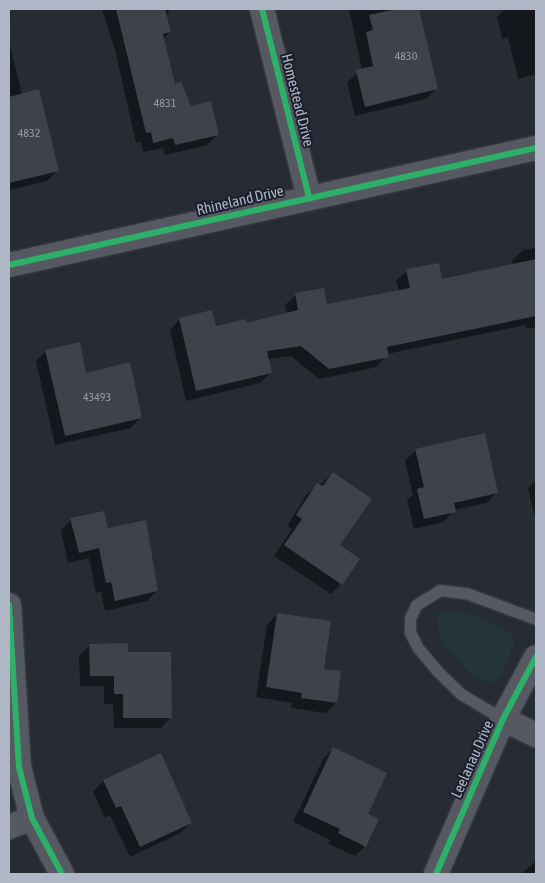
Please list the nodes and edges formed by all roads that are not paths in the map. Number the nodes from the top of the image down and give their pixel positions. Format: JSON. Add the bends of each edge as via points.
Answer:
{"nodes":[{"id":1,"x":262,"y":9,"type":"edge"},
{"id":2,"x":536,"y":148,"type":"edge"},
{"id":3,"x":309,"y":198,"type":"junction"},
{"id":4,"x":9,"y":265,"type":"edge"},
{"id":5,"x":9,"y":605,"type":"edge"},
{"id":6,"x":536,"y":619,"type":"edge"},
{"id":7,"x":536,"y":657,"type":"edge"},
{"id":8,"x":503,"y":719,"type":"junction"},
{"id":9,"x":536,"y":735,"type":"edge"},
{"id":10,"x":14,"y":768,"type":"edge"},
{"id":11,"x":32,"y":818,"type":"junction"},
{"id":12,"x":9,"y":828,"type":"edge"},
{"id":13,"x":62,"y":874,"type":"edge"},
{"id":14,"x":436,"y":874,"type":"edge"}],
"edges":[{"from":1,"to":3,"type":"street","name":"Homestead Drive"},
{"from":2,"to":3,"type":"street","name":"Rhineland Drive"},
{"from":3,"to":4,"type":"street","name":"Rhineland Drive"},
{"from":5,"to":10,"type":"street"},
{"from":6,"to":8,"type":"lane","via":[[466,593],[440,590],[416,605],[410,618],[410,632],[418,648],[439,673],[461,694]]},
{"from":7,"to":8,"type":"street","name":"Leelanau Drive"},
{"from":8,"to":9,"type":"street"},
{"from":8,"to":14,"type":"street","name":"Leelanau Drive"},
{"from":10,"to":11,"type":"street"},
{"from":11,"to":12,"type":"street"},
{"from":11,"to":13,"type":"street"}]}
